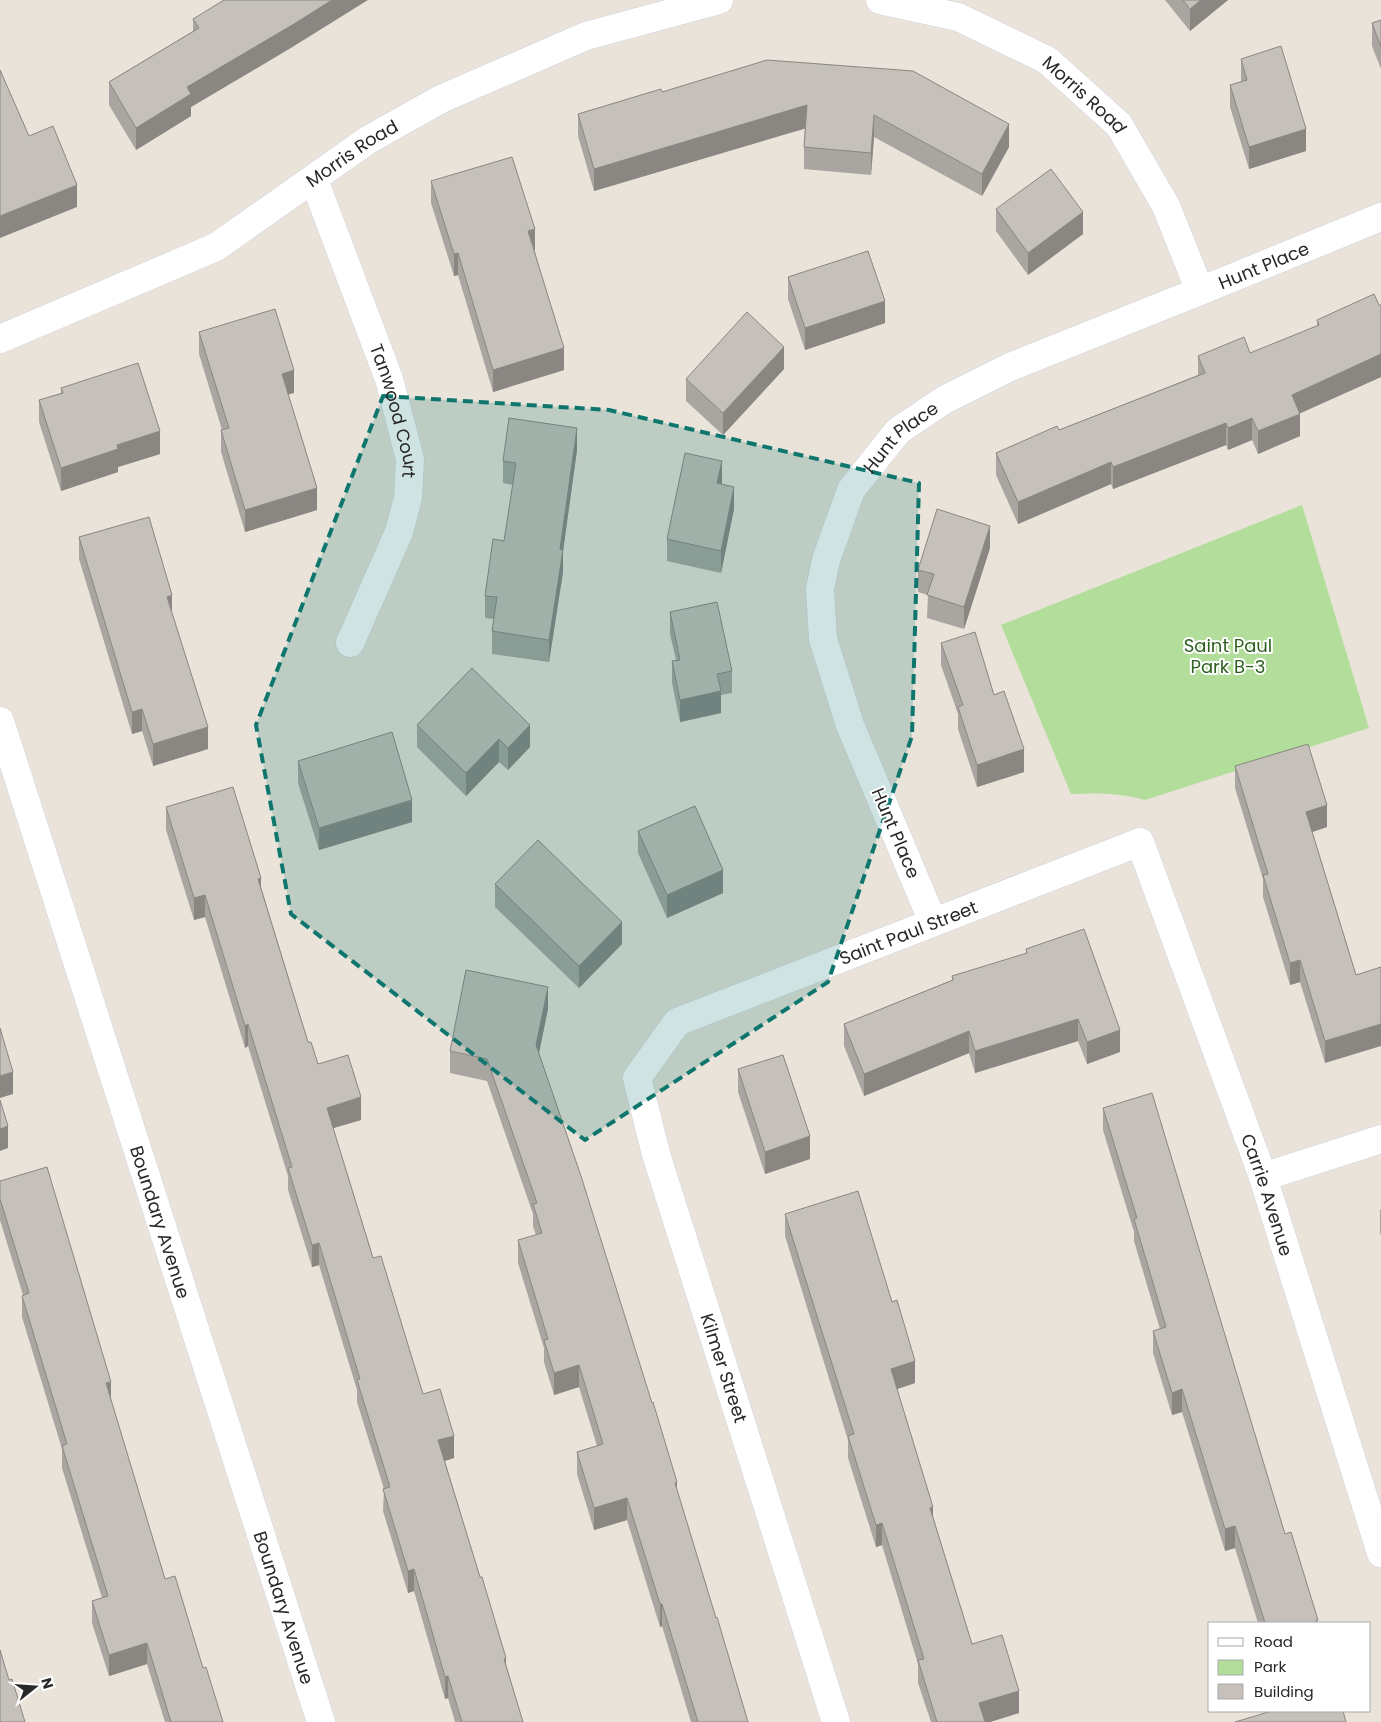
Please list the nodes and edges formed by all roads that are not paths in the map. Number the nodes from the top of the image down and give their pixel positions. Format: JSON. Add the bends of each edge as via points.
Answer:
{"nodes":[{"id":1,"x":719,"y":0,"type":"edge"},
{"id":2,"x":880,"y":0,"type":"edge"},
{"id":3,"x":314,"y":180,"type":"junction"},
{"id":4,"x":1381,"y":217,"type":"edge"},
{"id":5,"x":1200,"y":291,"type":"junction"},
{"id":6,"x":0,"y":339,"type":"edge"},
{"id":7,"x":350,"y":643,"type":"dead end"},
{"id":8,"x":0,"y":721,"type":"edge"},
{"id":9,"x":1140,"y":842,"type":"joint"},
{"id":10,"x":934,"y":922,"type":"junction"},
{"id":11,"x":677,"y":1022,"type":"joint"},
{"id":12,"x":1381,"y":1139,"type":"edge"},
{"id":13,"x":1263,"y":1177,"type":"junction"},
{"id":14,"x":1381,"y":1553,"type":"edge"},
{"id":15,"x":321,"y":1722,"type":"edge"},
{"id":16,"x":836,"y":1722,"type":"edge"}],
"edges":[{"from":1,"to":3,"type":"street","name":"Morris Road","via":[[586,36],[442,99],[368,140]]},
{"from":2,"to":5,"type":"street","name":"Morris Road","via":[[958,17],[1047,60],[1119,125],[1166,206]]},
{"from":3,"to":6,"type":"street","name":"Morris Road","via":[[216,247]]},
{"from":3,"to":7,"type":"street","name":"Tanwood Court","via":[[390,379],[410,459],[408,498],[399,532]]},
{"from":4,"to":5,"type":"street","name":"Hunt Place"},
{"from":5,"to":10,"type":"street","name":"Hunt Place","via":[[1010,367],[944,400],[898,431],[851,490],[826,560],[820,589],[823,639],[850,725]]},
{"from":8,"to":15,"type":"street","name":"Boundary Avenue"},
{"from":9,"to":10,"type":"street","name":"Saint Paul Street"},
{"from":9,"to":13,"type":"street","name":"Carrie Avenue"},
{"from":10,"to":11,"type":"street","name":"Saint Paul Street"},
{"from":11,"to":16,"type":"street","name":"Kilmer Street","via":[[637,1078],[656,1154]]},
{"from":12,"to":13,"type":"street"},
{"from":13,"to":14,"type":"street","name":"Carrie Avenue"}]}
